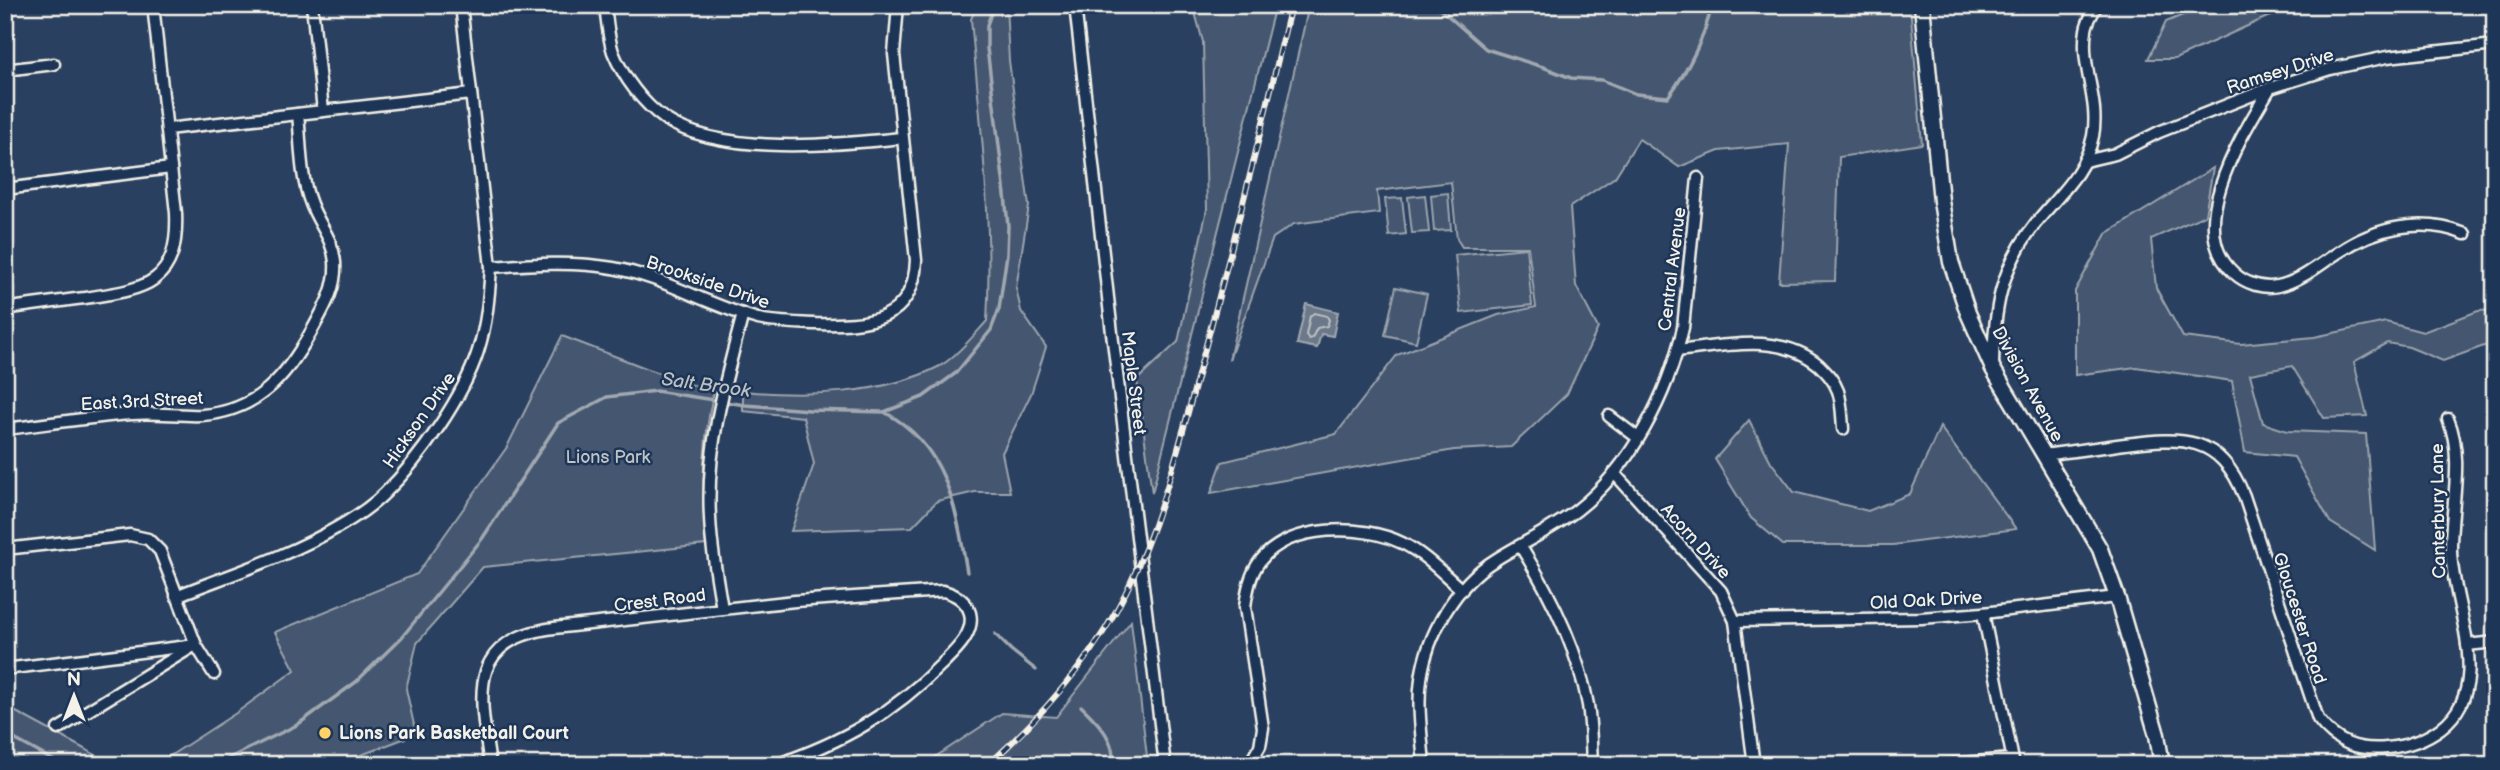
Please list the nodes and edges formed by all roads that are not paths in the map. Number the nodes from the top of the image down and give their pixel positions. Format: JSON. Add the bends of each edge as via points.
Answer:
{"nodes":[{"id":1,"x":153,"y":5,"type":"edge"},
{"id":2,"x":312,"y":5,"type":"edge"},
{"id":3,"x":461,"y":5,"type":"edge"},
{"id":4,"x":605,"y":5,"type":"edge"},
{"id":5,"x":898,"y":5,"type":"edge"},
{"id":6,"x":1075,"y":5,"type":"edge"},
{"id":7,"x":1922,"y":5,"type":"edge"},
{"id":8,"x":2096,"y":5,"type":"edge"},
{"id":9,"x":2495,"y":45,"type":"edge"},
{"id":10,"x":54,"y":64,"type":"dead end"},
{"id":11,"x":5,"y":70,"type":"edge"},
{"id":12,"x":2270,"y":88,"type":"junction"},
{"id":13,"x":471,"y":94,"type":"junction"},
{"id":14,"x":323,"y":111,"type":"junction"},
{"id":15,"x":298,"y":114,"type":"junction"},
{"id":16,"x":167,"y":129,"type":"junction"},
{"id":17,"x":901,"y":138,"type":"junction"},
{"id":18,"x":2085,"y":161,"type":"junction"},
{"id":19,"x":171,"y":168,"type":"junction"},
{"id":20,"x":1698,"y":178,"type":"dead end"},
{"id":21,"x":5,"y":189,"type":"edge"},
{"id":22,"x":2465,"y":234,"type":"dead end"},
{"id":23,"x":491,"y":267,"type":"junction"},
{"id":24,"x":5,"y":309,"type":"edge"},
{"id":25,"x":743,"y":314,"type":"junction"},
{"id":26,"x":1678,"y":351,"type":"junction"},
{"id":27,"x":1993,"y":369,"type":"junction"},
{"id":28,"x":1609,"y":416,"type":"dead end"},
{"id":29,"x":2448,"y":419,"type":"dead end"},
{"id":30,"x":5,"y":429,"type":"edge"},
{"id":31,"x":1843,"y":429,"type":"dead end"},
{"id":32,"x":1637,"y":438,"type":"junction"},
{"id":33,"x":2045,"y":455,"type":"junction"},
{"id":34,"x":1614,"y":473,"type":"junction"},
{"id":35,"x":1521,"y":547,"type":"junction"},
{"id":36,"x":5,"y":549,"type":"edge"},
{"id":37,"x":1462,"y":590,"type":"junction"},
{"id":38,"x":176,"y":596,"type":"junction"},
{"id":39,"x":2117,"y":597,"type":"junction"},
{"id":40,"x":722,"y":609,"type":"junction"},
{"id":41,"x":1983,"y":613,"type":"junction"},
{"id":42,"x":1735,"y":621,"type":"junction"},
{"id":43,"x":2495,"y":642,"type":"edge"},
{"id":44,"x":196,"y":645,"type":"junction"},
{"id":45,"x":2467,"y":645,"type":"junction"},
{"id":46,"x":5,"y":669,"type":"edge"},
{"id":47,"x":214,"y":674,"type":"dead end"},
{"id":48,"x":58,"y":729,"type":"dead end"},
{"id":49,"x":2013,"y":762,"type":"edge"},
{"id":50,"x":490,"y":765,"type":"edge"},
{"id":51,"x":775,"y":765,"type":"edge"},
{"id":52,"x":1165,"y":765,"type":"edge"},
{"id":53,"x":1249,"y":765,"type":"edge"},
{"id":54,"x":1424,"y":765,"type":"edge"},
{"id":55,"x":1592,"y":765,"type":"edge"},
{"id":56,"x":1754,"y":765,"type":"edge"},
{"id":57,"x":1937,"y":765,"type":"edge"},
{"id":58,"x":2162,"y":765,"type":"edge"}],
"edges":[{"from":1,"to":16,"type":"street"},
{"from":2,"to":14,"type":"street"},
{"from":3,"to":13,"type":"street","name":"Hickson Drive"},
{"from":4,"to":17,"type":"street","via":[[608,35],[620,67],[651,107],[682,128],[737,141],[782,145]]},
{"from":5,"to":17,"type":"street","name":"Brookside Drive","via":[[894,54]]},
{"from":6,"to":52,"type":"street","name":"Maple Street"},
{"from":7,"to":27,"type":"street","name":"Division Avenue","via":[[1951,262]]},
{"from":8,"to":18,"type":"street","via":[[2086,27],[2084,52],[2095,107]]},
{"from":9,"to":12,"type":"street","name":"Ramsey Drive","via":[[2386,57]]},
{"from":10,"to":11,"type":"street"},
{"from":12,"to":18,"type":"street","name":"Ramsey Drive","via":[[2115,154]]},
{"from":12,"to":22,"type":"street","via":[[2226,171],[2214,223],[2222,259],[2240,278],[2266,287],[2288,283],[2342,249],[2396,228],[2424,224]]},
{"from":13,"to":14,"type":"street"},
{"from":13,"to":23,"type":"street","name":"Hickson Drive"},
{"from":14,"to":15,"type":"street"},
{"from":15,"to":16,"type":"street"},
{"from":15,"to":30,"type":"street","name":"East 3rd Street","via":[[306,189],[331,243],[335,268],[328,301],[299,353],[273,386],[229,410],[204,415],[117,415]]},
{"from":16,"to":19,"type":"street"},
{"from":17,"to":25,"type":"street","name":"Brookside Drive","via":[[916,260],[913,284],[900,305],[886,316],[862,324],[797,323]]},
{"from":18,"to":27,"type":"street","via":[[2035,223],[2007,270],[1994,326]]},
{"from":19,"to":21,"type":"street"},
{"from":19,"to":24,"type":"street","via":[[176,243],[161,274],[142,288]]},
{"from":20,"to":26,"type":"street","name":"Central Avenue"},
{"from":23,"to":25,"type":"street","name":"Brookside Drive","via":[[578,264],[614,268]]},
{"from":23,"to":38,"type":"street","name":"Hickson Drive","via":[[485,326],[468,377],[456,401],[385,493],[318,538]]},
{"from":25,"to":40,"type":"street","via":[[718,410],[710,470],[710,516]]},
{"from":26,"to":31,"type":"street","via":[[1763,344],[1802,354],[1834,381]]},
{"from":26,"to":32,"type":"street","name":"Central Avenue"},
{"from":27,"to":33,"type":"street","name":"Division Avenue"},
{"from":28,"to":32,"type":"street"},
{"from":29,"to":45,"type":"street","name":"Canterbury Lane","via":[[2455,443],[2451,556]]},
{"from":32,"to":34,"type":"street","name":"Central Avenue"},
{"from":33,"to":39,"type":"street","name":"Division Avenue","via":[[2100,549]]},
{"from":33,"to":45,"type":"street","name":"Gloucester Road","via":[[2177,439],[2203,446],[2225,463],[2244,496],[2318,719],[2339,741],[2362,749],[2395,748],[2444,726],[2467,686]]},
{"from":34,"to":35,"type":"street","name":"Central Avenue","via":[[1579,509]]},
{"from":34,"to":42,"type":"street","name":"Acorn Drive","via":[[1721,591]]},
{"from":35,"to":37,"type":"street","name":"Central Avenue","via":[[1495,560]]},
{"from":35,"to":55,"type":"street","via":[[1559,615],[1581,678]]},
{"from":36,"to":38,"type":"street","via":[[130,535],[145,538],[160,551]]},
{"from":37,"to":53,"type":"street","via":[[1413,550],[1363,531],[1310,534],[1268,553],[1246,594],[1263,718],[1260,746]]},
{"from":37,"to":54,"type":"street","name":"Central Avenue","via":[[1435,632],[1421,678]]},
{"from":38,"to":44,"type":"street"},
{"from":39,"to":41,"type":"street","name":"Old Oak Drive"},
{"from":39,"to":58,"type":"street","name":"Division Avenue"},
{"from":40,"to":50,"type":"street","name":"Crest Road","via":[[537,631],[512,640],[494,656],[483,681]]},
{"from":40,"to":51,"type":"street","name":"Crest Road","via":[[943,591],[957,596],[967,607],[968,633],[920,686],[853,732]]},
{"from":41,"to":42,"type":"street","name":"Old Oak Drive"},
{"from":41,"to":49,"type":"street"},
{"from":42,"to":56,"type":"street","name":"Acorn Drive"},
{"from":43,"to":45,"type":"street"},
{"from":44,"to":46,"type":"street"},
{"from":44,"to":47,"type":"street"},
{"from":44,"to":48,"type":"street"},
{"from":49,"to":57,"type":"street"}]}
